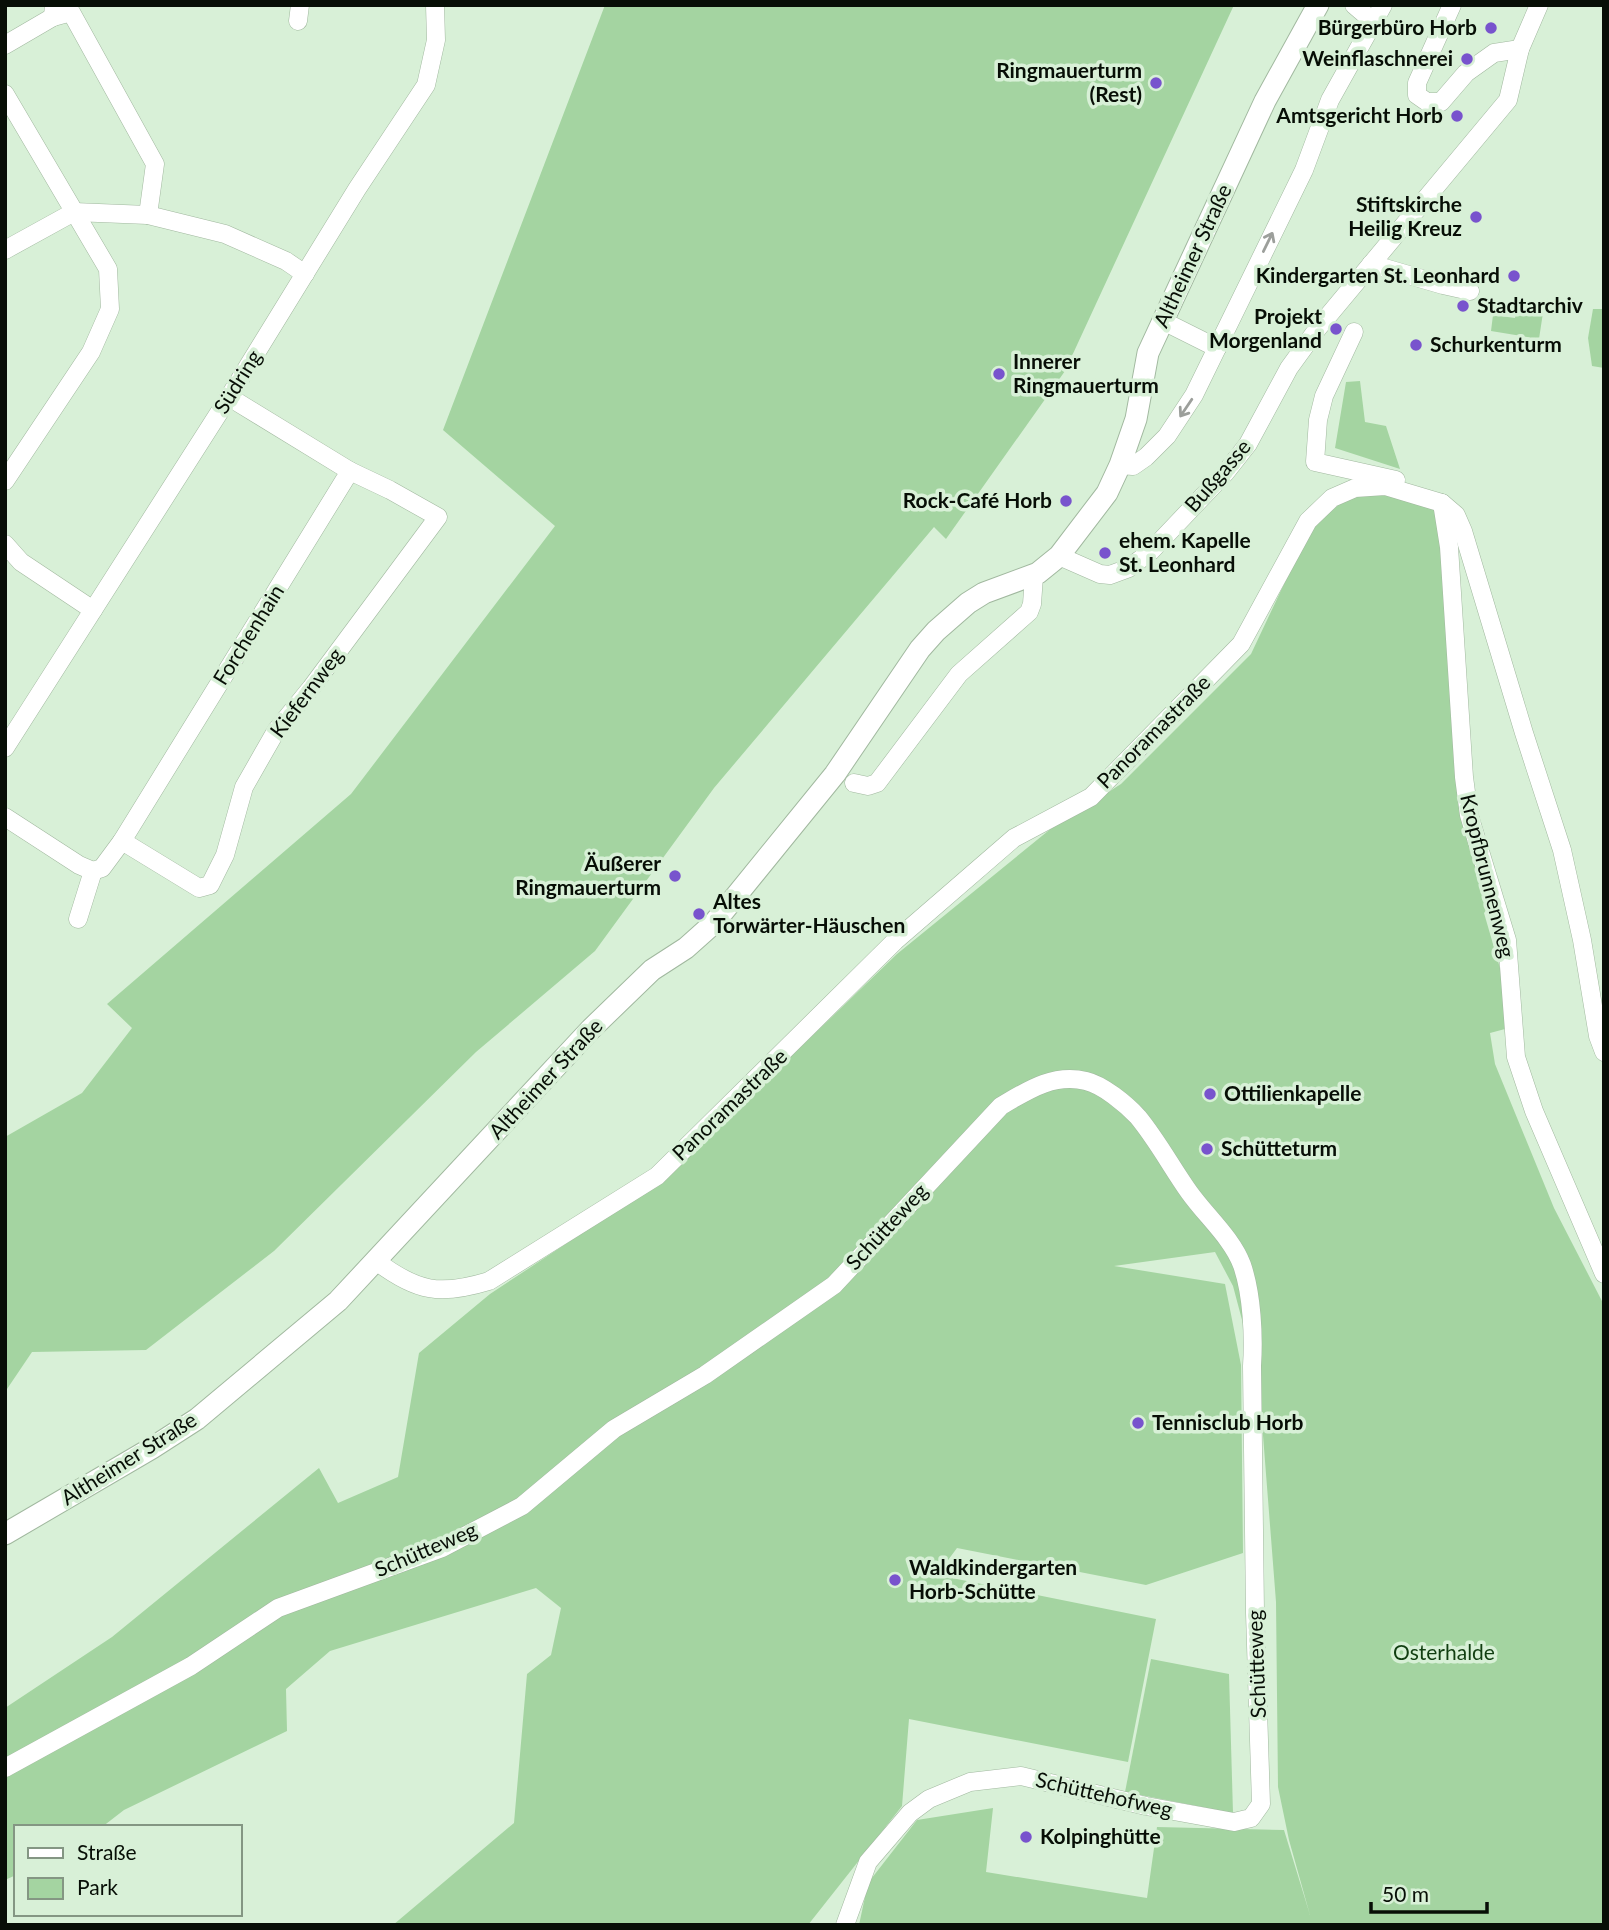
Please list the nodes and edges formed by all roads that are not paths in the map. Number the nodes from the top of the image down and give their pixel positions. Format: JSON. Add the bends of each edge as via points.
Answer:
{"nodes":[{"id":1,"x":435,"y":5,"type":"edge"},
{"id":2,"x":1318,"y":5,"type":"edge"},
{"id":3,"x":1354,"y":5,"type":"edge"},
{"id":4,"x":1383,"y":5,"type":"edge"},
{"id":5,"x":1452,"y":5,"type":"edge"},
{"id":6,"x":1539,"y":5,"type":"edge"},
{"id":7,"x":54,"y":11,"type":"edge"},
{"id":8,"x":1375,"y":23,"type":"junction"},
{"id":9,"x":5,"y":45,"type":"edge"},
{"id":10,"x":1520,"y":49,"type":"junction"},
{"id":11,"x":5,"y":94,"type":"edge"},
{"id":12,"x":74,"y":212,"type":"junction"},
{"id":13,"x":148,"y":215,"type":"junction"},
{"id":14,"x":5,"y":250,"type":"edge"},
{"id":15,"x":1365,"y":271,"type":"junction"},
{"id":16,"x":305,"y":274,"type":"junction"},
{"id":17,"x":1470,"y":291,"type":"dead end"},
{"id":18,"x":1163,"y":321,"type":"junction"},
{"id":19,"x":1354,"y":332,"type":"dead end"},
{"id":20,"x":1217,"y":348,"type":"junction"},
{"id":21,"x":229,"y":397,"type":"junction"},
{"id":22,"x":11,"y":458,"type":"edge"},
{"id":23,"x":1120,"y":465,"type":"junction"},
{"id":24,"x":350,"y":471,"type":"junction"},
{"id":25,"x":5,"y":481,"type":"edge"},
{"id":26,"x":1417,"y":495,"type":"junction"},
{"id":27,"x":1443,"y":503,"type":"junction"},
{"id":28,"x":5,"y":544,"type":"edge"},
{"id":29,"x":1059,"y":556,"type":"junction"},
{"id":30,"x":1034,"y":576,"type":"junction"},
{"id":31,"x":93,"y":610,"type":"junction"},
{"id":32,"x":5,"y":748,"type":"edge"},
{"id":33,"x":854,"y":783,"type":"dead end"},
{"id":34,"x":5,"y":817,"type":"edge"},
{"id":35,"x":122,"y":841,"type":"junction"},
{"id":36,"x":93,"y":871,"type":"junction"},
{"id":37,"x":78,"y":919,"type":"dead end"},
{"id":38,"x":1604,"y":1052,"type":"edge"},
{"id":39,"x":376,"y":1261,"type":"junction"},
{"id":40,"x":1604,"y":1274,"type":"edge"},
{"id":41,"x":5,"y":1534,"type":"edge"},
{"id":42,"x":5,"y":1768,"type":"edge"},
{"id":43,"x":1262,"y":1804,"type":"joint"},
{"id":44,"x":845,"y":1925,"type":"edge"}],
"edges":[{"from":1,"to":16,"type":"street","name":"Südring","via":[[436,40],[426,85]]},
{"from":2,"to":18,"type":"street","name":"Altheimer Straße","via":[[1265,102]]},
{"from":3,"to":8,"type":"street"},
{"from":4,"to":8,"type":"street"},
{"from":5,"to":10,"type":"street","via":[[1417,83],[1417,95],[1424,101],[1441,102],[1466,73],[1494,53]]},
{"from":6,"to":10,"type":"street"},
{"from":7,"to":9,"type":"street"},
{"from":7,"to":13,"type":"street","via":[[71,12],[155,164]]},
{"from":20,"to":8,"type":"street","one_way":true,"via":[[1304,170],[1330,100]]},
{"from":10,"to":15,"type":"street","via":[[1507,100]]},
{"from":11,"to":12,"type":"street"},
{"from":12,"to":13,"type":"street"},
{"from":12,"to":14,"type":"street"},
{"from":12,"to":22,"type":"street","via":[[108,269],[110,309],[91,352]]},
{"from":13,"to":16,"type":"street","via":[[225,234]]},
{"from":15,"to":17,"type":"street"},
{"from":15,"to":29,"type":"street","name":"Bußgasse","via":[[1289,368],[1240,456],[1151,551],[1129,568],[1110,575]]},
{"from":16,"to":21,"type":"street","name":"Südring"},
{"from":18,"to":20,"type":"street"},
{"from":18,"to":23,"type":"street","name":"Altheimer Straße","via":[[1148,353],[1136,419]]},
{"from":19,"to":26,"type":"street","via":[[1324,396],[1315,462],[1409,483]]},
{"from":20,"to":23,"type":"street","one_way":true,"via":[[1167,436],[1133,466]]},
{"from":21,"to":24,"type":"street"},
{"from":21,"to":31,"type":"street","name":"Südring"},
{"from":22,"to":25,"type":"street"},
{"from":23,"to":29,"type":"street","name":"Altheimer Straße","via":[[1107,493]]},
{"from":24,"to":35,"type":"street","name":"Forchenhain"},
{"from":24,"to":35,"type":"street","name":"Kiefernweg","via":[[439,517],[276,732],[244,787],[225,855],[210,885],[198,888]]},
{"from":26,"to":27,"type":"street","name":"Panoramastraße"},
{"from":26,"to":39,"type":"street","name":"Panoramastraße","via":[[1385,485],[1355,488],[1332,498],[1308,521],[1241,644],[1091,797],[1014,838],[895,941],[657,1176],[489,1281],[459,1290],[431,1289],[398,1278]]},
{"from":27,"to":38,"type":"street","via":[[1456,515],[1463,531],[1562,850]]},
{"from":27,"to":40,"type":"street","name":"Kropfbrunnenweg","via":[[1469,815],[1507,940],[1516,1056],[1534,1111]]},
{"from":28,"to":31,"type":"street","via":[[21,562]]},
{"from":29,"to":30,"type":"street","name":"Altheimer Straße"},
{"from":30,"to":33,"type":"street","via":[[1032,604],[1023,618],[959,674],[877,783]]},
{"from":30,"to":39,"type":"street","name":"Altheimer Straße","via":[[984,593],[936,631],[835,774],[714,923],[652,970],[592,1029]]},
{"from":31,"to":32,"type":"street","name":"Südring"},
{"from":34,"to":36,"type":"street"},
{"from":35,"to":36,"type":"street","name":"Forchenhain","via":[[102,868]]},
{"from":36,"to":37,"type":"street","name":"Forchenhain"},
{"from":39,"to":41,"type":"street","name":"Altheimer Straße","via":[[338,1301],[197,1419]]},
{"from":42,"to":43,"type":"street","name":"Schütteweg","via":[[191,1666],[278,1608],[442,1548],[522,1506],[614,1429],[705,1375],[834,1285],[1001,1106],[1059,1078],[1087,1081],[1137,1116],[1234,1247],[1243,1267],[1254,1341],[1255,1613]]},
{"from":43,"to":44,"type":"street","name":"Schüttehofweg","via":[[1251,1818],[1234,1822],[1021,1776],[970,1782],[929,1799],[910,1813],[868,1862]]}]}
